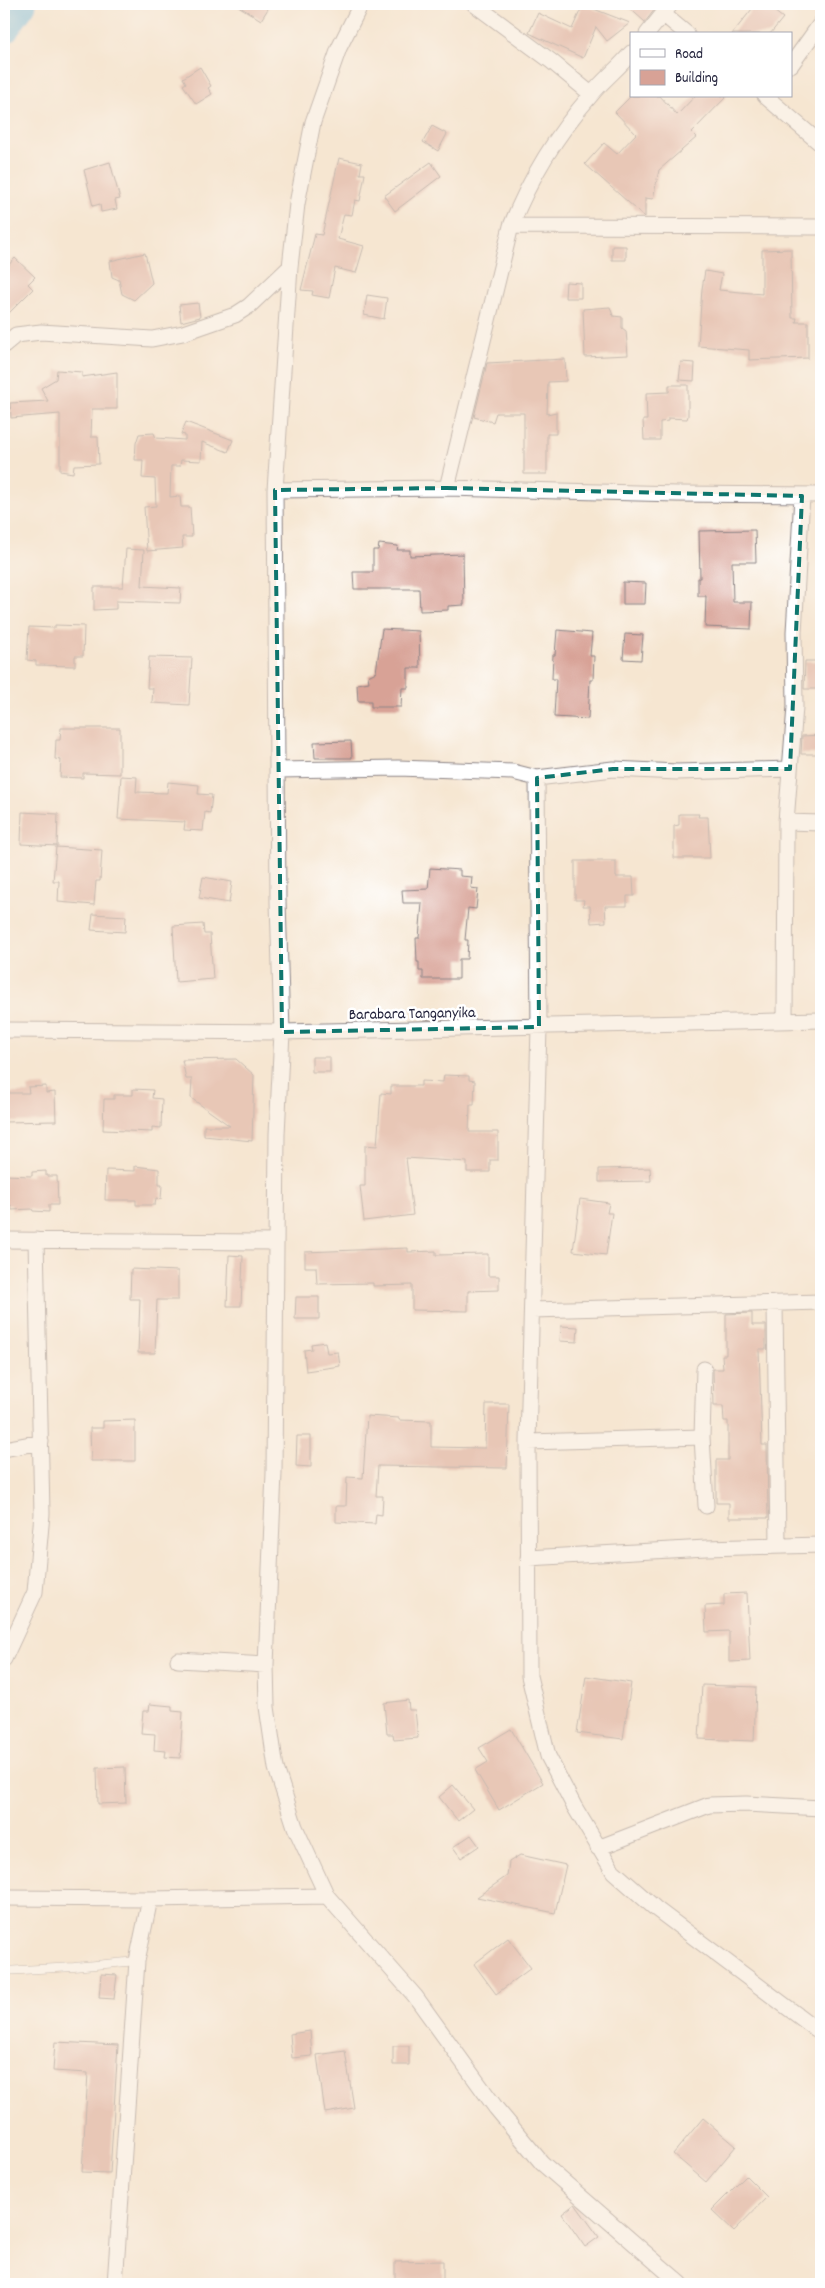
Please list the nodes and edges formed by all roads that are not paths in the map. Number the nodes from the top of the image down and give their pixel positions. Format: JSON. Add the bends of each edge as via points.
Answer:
{"nodes":[{"id":1,"x":362,"y":4,"type":"edge"},
{"id":2,"x":474,"y":4,"type":"edge"},
{"id":3,"x":667,"y":9,"type":"edge"},
{"id":4,"x":821,"y":24,"type":"edge"},
{"id":5,"x":649,"y":32,"type":"edge"},
{"id":6,"x":685,"y":32,"type":"edge"},
{"id":7,"x":630,"y":54,"type":"edge"},
{"id":8,"x":792,"y":64,"type":"edge"},
{"id":9,"x":591,"y":94,"type":"junction"},
{"id":10,"x":768,"y":98,"type":"edge"},
{"id":11,"x":821,"y":144,"type":"edge"},
{"id":12,"x":511,"y":226,"type":"junction"},
{"id":13,"x":821,"y":227,"type":"edge"},
{"id":14,"x":290,"y":266,"type":"junction"},
{"id":15,"x":4,"y":345,"type":"edge"},
{"id":16,"x":447,"y":488,"type":"junction"},
{"id":17,"x":275,"y":490,"type":"junction"},
{"id":18,"x":821,"y":495,"type":"edge"},
{"id":19,"x":802,"y":496,"type":"junction"},
{"id":20,"x":790,"y":769,"type":"junction"},
{"id":21,"x":278,"y":770,"type":"junction"},
{"id":22,"x":538,"y":778,"type":"junction"},
{"id":23,"x":786,"y":822,"type":"junction"},
{"id":24,"x":821,"y":823,"type":"edge"},
{"id":25,"x":821,"y":1020,"type":"edge"},
{"id":26,"x":785,"y":1021,"type":"junction"},
{"id":27,"x":539,"y":1027,"type":"junction"},
{"id":28,"x":4,"y":1030,"type":"edge"},
{"id":29,"x":282,"y":1032,"type":"junction"},
{"id":30,"x":4,"y":1240,"type":"edge"},
{"id":31,"x":36,"y":1240,"type":"junction"},
{"id":32,"x":276,"y":1242,"type":"junction"},
{"id":33,"x":821,"y":1302,"type":"edge"},
{"id":34,"x":775,"y":1303,"type":"junction"},
{"id":35,"x":532,"y":1310,"type":"junction"},
{"id":36,"x":704,"y":1369,"type":"dead end"},
{"id":37,"x":702,"y":1437,"type":"junction"},
{"id":38,"x":40,"y":1442,"type":"junction"},
{"id":39,"x":528,"y":1442,"type":"junction"},
{"id":40,"x":4,"y":1449,"type":"edge"},
{"id":41,"x":706,"y":1506,"type":"dead end"},
{"id":42,"x":821,"y":1545,"type":"edge"},
{"id":43,"x":778,"y":1546,"type":"junction"},
{"id":44,"x":528,"y":1558,"type":"junction"},
{"id":45,"x":4,"y":1659,"type":"edge"},
{"id":46,"x":178,"y":1660,"type":"dead end"},
{"id":47,"x":266,"y":1665,"type":"junction"},
{"id":48,"x":821,"y":1808,"type":"edge"},
{"id":49,"x":598,"y":1848,"type":"junction"},
{"id":50,"x":327,"y":1896,"type":"junction"},
{"id":51,"x":4,"y":1898,"type":"edge"},
{"id":52,"x":150,"y":1899,"type":"junction"},
{"id":53,"x":136,"y":1960,"type":"junction"},
{"id":54,"x":4,"y":1971,"type":"edge"},
{"id":55,"x":820,"y":2028,"type":"edge"},
{"id":56,"x":115,"y":2284,"type":"edge"},
{"id":57,"x":681,"y":2284,"type":"edge"}],
"edges":[{"from":1,"to":14,"type":"street","via":[[339,48],[313,122]]},
{"from":2,"to":9,"type":"street"},
{"from":3,"to":5,"type":"street"},
{"from":3,"to":6,"type":"street"},
{"from":4,"to":8,"type":"street"},
{"from":7,"to":9,"type":"street"},
{"from":9,"to":12,"type":"street","via":[[555,141],[523,196]]},
{"from":10,"to":11,"type":"street"},
{"from":12,"to":13,"type":"street"},
{"from":12,"to":16,"type":"street"},
{"from":14,"to":15,"type":"street","via":[[249,306],[235,315],[183,333],[152,339],[41,332],[16,335]]},
{"from":14,"to":17,"type":"street"},
{"from":16,"to":17,"type":"street"},
{"from":16,"to":19,"type":"street"},
{"from":17,"to":21,"type":"street"},
{"from":18,"to":19,"type":"street"},
{"from":19,"to":20,"type":"street"},
{"from":20,"to":22,"type":"street","via":[[677,772],[613,769]]},
{"from":20,"to":23,"type":"street"},
{"from":21,"to":22,"type":"street","via":[[398,768],[513,772]]},
{"from":21,"to":29,"type":"street"},
{"from":22,"to":27,"type":"street"},
{"from":23,"to":24,"type":"street"},
{"from":23,"to":26,"type":"street"},
{"from":25,"to":26,"type":"street","name":"Barabara Tanganyika"},
{"from":26,"to":27,"type":"street","name":"Barabara Tanganyika"},
{"from":27,"to":29,"type":"street","name":"Barabara Tanganyika"},
{"from":27,"to":35,"type":"street"},
{"from":28,"to":29,"type":"street","name":"Barabara Tanganyika"},
{"from":29,"to":32,"type":"street"},
{"from":30,"to":31,"type":"street"},
{"from":31,"to":32,"type":"street"},
{"from":31,"to":38,"type":"street"},
{"from":32,"to":47,"type":"street","via":[[274,1473]]},
{"from":33,"to":34,"type":"street"},
{"from":34,"to":35,"type":"street"},
{"from":34,"to":43,"type":"street"},
{"from":35,"to":39,"type":"street"},
{"from":36,"to":37,"type":"street"},
{"from":37,"to":39,"type":"street"},
{"from":37,"to":41,"type":"street"},
{"from":38,"to":40,"type":"street"},
{"from":38,"to":45,"type":"street","via":[[42,1514],[35,1592]]},
{"from":39,"to":44,"type":"street"},
{"from":42,"to":43,"type":"street"},
{"from":43,"to":44,"type":"street"},
{"from":44,"to":49,"type":"street","via":[[529,1676],[548,1756]]},
{"from":46,"to":47,"type":"street"},
{"from":47,"to":50,"type":"street","via":[[267,1707],[276,1768],[295,1827]]},
{"from":48,"to":49,"type":"street","via":[[709,1805]]},
{"from":49,"to":55,"type":"street","via":[[613,1871],[655,1908]]},
{"from":50,"to":52,"type":"street"},
{"from":50,"to":57,"type":"street","via":[[415,1996],[496,2108],[542,2163]]},
{"from":51,"to":52,"type":"street"},
{"from":52,"to":53,"type":"street"},
{"from":53,"to":54,"type":"lane"},
{"from":53,"to":56,"type":"street"}]}
